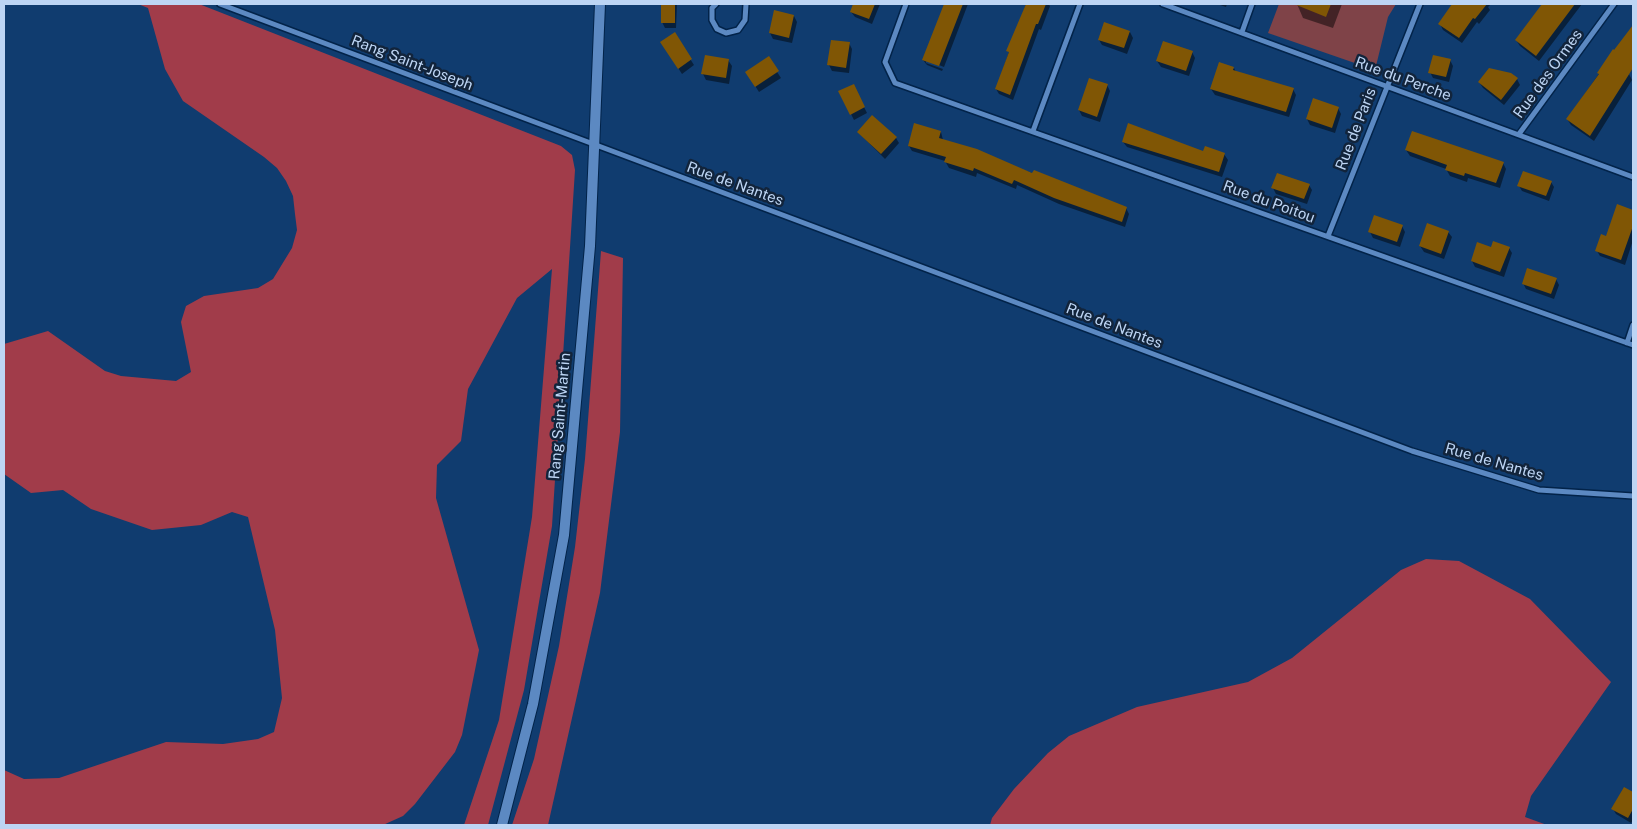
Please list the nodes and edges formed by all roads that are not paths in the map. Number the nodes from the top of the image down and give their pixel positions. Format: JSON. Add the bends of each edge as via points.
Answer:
{"nodes":[{"id":1,"x":220,"y":4,"type":"edge"},
{"id":2,"x":600,"y":4,"type":"edge"},
{"id":3,"x":716,"y":4,"type":"edge"},
{"id":4,"x":746,"y":4,"type":"edge"},
{"id":5,"x":906,"y":4,"type":"edge"},
{"id":6,"x":1080,"y":4,"type":"edge"},
{"id":7,"x":1163,"y":4,"type":"edge"},
{"id":8,"x":1252,"y":4,"type":"edge"},
{"id":9,"x":1420,"y":4,"type":"edge"},
{"id":10,"x":1614,"y":4,"type":"edge"},
{"id":11,"x":1242,"y":32,"type":"junction"},
{"id":12,"x":1386,"y":86,"type":"junction"},
{"id":13,"x":1033,"y":131,"type":"junction"},
{"id":14,"x":1519,"y":134,"type":"junction"},
{"id":15,"x":594,"y":145,"type":"junction"},
{"id":16,"x":1633,"y":178,"type":"edge"},
{"id":17,"x":1328,"y":236,"type":"junction"},
{"id":18,"x":1633,"y":325,"type":"edge"},
{"id":19,"x":1627,"y":343,"type":"junction"},
{"id":20,"x":1633,"y":345,"type":"edge"},
{"id":21,"x":1633,"y":496,"type":"edge"},
{"id":22,"x":502,"y":825,"type":"edge"}],
"edges":[{"from":1,"to":15,"type":"street","name":"Rang Saint-Joseph"},
{"from":2,"to":15,"type":"street","name":"Rang Saint-Martin"},
{"from":3,"to":4,"type":"street","via":[[712,8],[712,20],[717,29],[726,33],[738,30],[745,20]]},
{"from":5,"to":13,"type":"street","name":"Rue du Poitou","via":[[884,62],[895,83]]},
{"from":6,"to":13,"type":"street"},
{"from":7,"to":11,"type":"street","name":"Rue du Perche"},
{"from":8,"to":11,"type":"street"},
{"from":9,"to":12,"type":"street","name":"Rue de Paris"},
{"from":10,"to":14,"type":"street","name":"Rue des Ormes"},
{"from":11,"to":12,"type":"street","name":"Rue du Perche"},
{"from":12,"to":14,"type":"street","name":"Rue du Perche"},
{"from":12,"to":17,"type":"street","name":"Rue de Paris"},
{"from":13,"to":17,"type":"street","name":"Rue du Poitou"},
{"from":14,"to":16,"type":"street","name":"Rue du Perche"},
{"from":15,"to":21,"type":"street","name":"Rue de Nantes","via":[[1412,451],[1539,490]]},
{"from":15,"to":22,"type":"street","name":"Rang Saint-Martin","via":[[590,246],[564,535],[533,704]]},
{"from":17,"to":19,"type":"street","name":"Rue du Poitou"},
{"from":18,"to":19,"type":"street"},
{"from":19,"to":20,"type":"street","name":"Rue du Poitou"}]}
